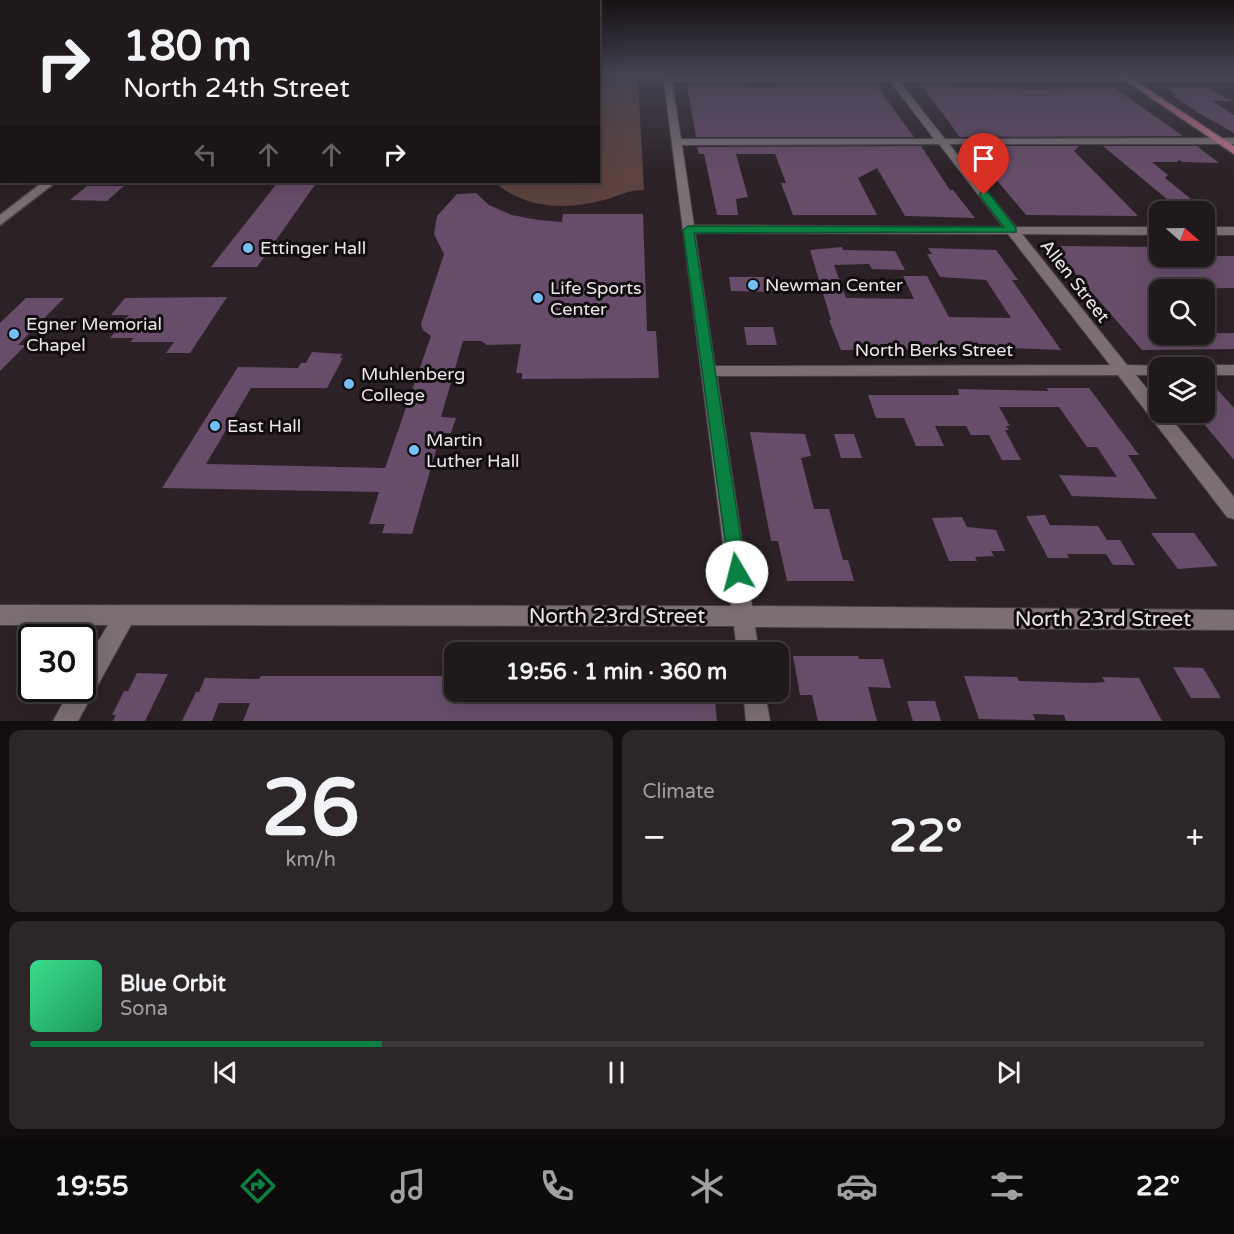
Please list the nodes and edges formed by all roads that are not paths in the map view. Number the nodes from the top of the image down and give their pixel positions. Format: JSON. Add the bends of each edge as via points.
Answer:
{"nodes":[{"id":1,"x":671,"y":108,"type":"edge"},
{"id":2,"x":916,"y":108,"type":"edge"},
{"id":3,"x":1171,"y":108,"type":"edge"},
{"id":4,"x":942,"y":141,"type":"junction"},
{"id":5,"x":1220,"y":141,"type":"junction"},
{"id":6,"x":1234,"y":141,"type":"edge"},
{"id":7,"x":676,"y":142,"type":"junction"},
{"id":8,"x":1234,"y":151,"type":"edge"},
{"id":9,"x":49,"y":183,"type":"edge"},
{"id":10,"x":0,"y":221,"type":"edge"},
{"id":11,"x":688,"y":230,"type":"junction"},
{"id":12,"x":1012,"y":230,"type":"junction"},
{"id":13,"x":1149,"y":231,"type":"edge"},
{"id":14,"x":1215,"y":231,"type":"edge"},
{"id":15,"x":1234,"y":231,"type":"edge"},
{"id":16,"x":1234,"y":369,"type":"edge"},
{"id":17,"x":1122,"y":370,"type":"junction"},
{"id":18,"x":1149,"y":370,"type":"edge"},
{"id":19,"x":1215,"y":370,"type":"edge"},
{"id":20,"x":708,"y":371,"type":"junction"},
{"id":21,"x":1234,"y":511,"type":"edge"},
{"id":22,"x":0,"y":615,"type":"edge"},
{"id":23,"x":125,"y":615,"type":"junction"},
{"id":24,"x":743,"y":616,"type":"junction"},
{"id":25,"x":1234,"y":620,"type":"edge"},
{"id":26,"x":747,"y":642,"type":"edge"},
{"id":27,"x":755,"y":702,"type":"edge"},
{"id":28,"x":65,"y":721,"type":"edge"},
{"id":29,"x":758,"y":721,"type":"edge"}],
"edges":[{"from":1,"to":7,"type":"street"},
{"from":2,"to":4,"type":"street","name":"Allen Street"},
{"from":3,"to":5,"type":"main road"},
{"from":4,"to":5,"type":"street"},
{"from":4,"to":7,"type":"street"},
{"from":4,"to":12,"type":"street","name":"Allen Street"},
{"from":5,"to":6,"type":"street"},
{"from":5,"to":8,"type":"main road"},
{"from":7,"to":11,"type":"street"},
{"from":9,"to":10,"type":"street"},
{"from":11,"to":12,"type":"street"},
{"from":11,"to":20,"type":"street"},
{"from":12,"to":13,"type":"street"},
{"from":12,"to":17,"type":"street","name":"Allen Street"},
{"from":14,"to":15,"type":"street"},
{"from":16,"to":19,"type":"street"},
{"from":17,"to":18,"type":"street","name":"North Berks Street"},
{"from":17,"to":20,"type":"street","name":"North Berks Street"},
{"from":17,"to":21,"type":"street","name":"Allen Street"},
{"from":20,"to":24,"type":"street"},
{"from":22,"to":23,"type":"street","name":"North 23rd Street"},
{"from":23,"to":24,"type":"street","name":"North 23rd Street"},
{"from":23,"to":28,"type":"street"},
{"from":24,"to":25,"type":"street","name":"North 23rd Street"},
{"from":24,"to":26,"type":"street"},
{"from":27,"to":29,"type":"street"}]}
